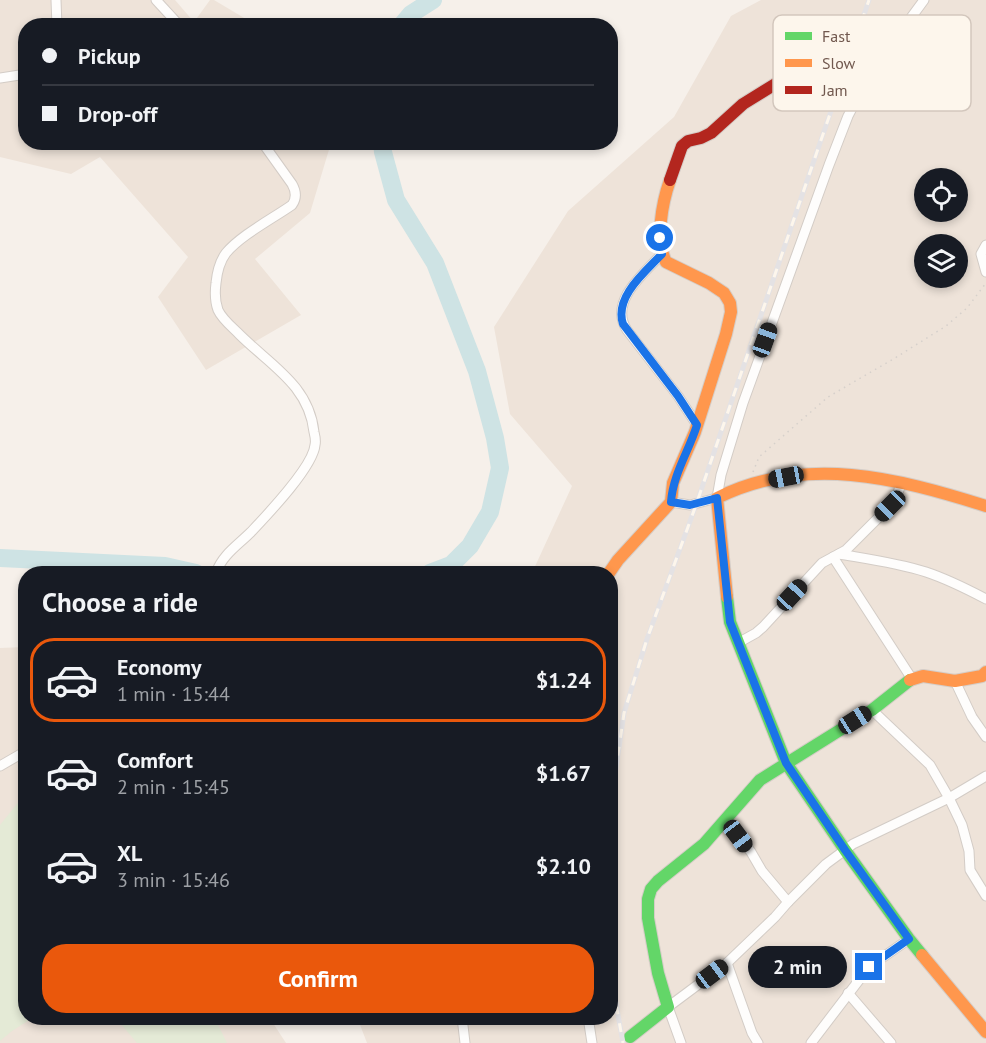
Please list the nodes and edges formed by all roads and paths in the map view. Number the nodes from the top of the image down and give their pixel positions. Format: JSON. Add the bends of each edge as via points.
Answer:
{"nodes":[{"id":1,"x":56,"y":0,"type":"edge"},
{"id":2,"x":156,"y":0,"type":"edge"},
{"id":3,"x":924,"y":0,"type":"edge"},
{"id":4,"x":913,"y":15,"type":"edge"},
{"id":5,"x":57,"y":18,"type":"edge"},
{"id":6,"x":173,"y":18,"type":"edge"},
{"id":7,"x":18,"y":75,"type":"edge"},
{"id":8,"x":0,"y":78,"type":"edge"},
{"id":9,"x":773,"y":86,"type":"edge"},
{"id":10,"x":851,"y":111,"type":"edge"},
{"id":11,"x":268,"y":150,"type":"edge"},
{"id":12,"x":986,"y":245,"type":"edge"},
{"id":13,"x":662,"y":254,"type":"junction"},
{"id":14,"x":986,"y":272,"type":"edge"},
{"id":15,"x":986,"y":283,"type":"edge"},
{"id":16,"x":697,"y":425,"type":"junction"},
{"id":17,"x":902,"y":482,"type":"junction"},
{"id":18,"x":749,"y":484,"type":"junction"},
{"id":19,"x":717,"y":498,"type":"junction"},
{"id":20,"x":671,"y":502,"type":"junction"},
{"id":21,"x":986,"y":506,"type":"edge"},
{"id":22,"x":836,"y":555,"type":"junction"},
{"id":23,"x":218,"y":566,"type":"edge"},
{"id":24,"x":614,"y":566,"type":"edge"},
{"id":25,"x":986,"y":599,"type":"edge"},
{"id":26,"x":738,"y":643,"type":"junction"},
{"id":27,"x":986,"y":672,"type":"edge"},
{"id":28,"x":912,"y":678,"type":"junction"},
{"id":29,"x":955,"y":681,"type":"junction"},
{"id":30,"x":872,"y":710,"type":"junction"},
{"id":31,"x":986,"y":737,"type":"edge"},
{"id":32,"x":18,"y":756,"type":"edge"},
{"id":33,"x":786,"y":763,"type":"junction"},
{"id":34,"x":0,"y":766,"type":"edge"},
{"id":35,"x":986,"y":776,"type":"edge"},
{"id":36,"x":949,"y":798,"type":"junction"},
{"id":37,"x":726,"y":820,"type":"junction"},
{"id":38,"x":845,"y":850,"type":"junction"},
{"id":39,"x":986,"y":896,"type":"edge"},
{"id":40,"x":788,"y":902,"type":"junction"},
{"id":41,"x":909,"y":939,"type":"junction"},
{"id":42,"x":727,"y":963,"type":"junction"},
{"id":43,"x":848,"y":993,"type":"junction"},
{"id":44,"x":668,"y":1007,"type":"junction"},
{"id":45,"x":463,"y":1025,"type":"edge"},
{"id":46,"x":589,"y":1025,"type":"edge"},
{"id":47,"x":986,"y":1032,"type":"edge"},
{"id":48,"x":630,"y":1038,"type":"dead end"},
{"id":49,"x":465,"y":1043,"type":"edge"},
{"id":50,"x":592,"y":1043,"type":"edge"},
{"id":51,"x":681,"y":1043,"type":"edge"},
{"id":52,"x":758,"y":1043,"type":"edge"},
{"id":53,"x":811,"y":1043,"type":"edge"},
{"id":54,"x":891,"y":1043,"type":"edge"}],
"edges":[{"from":1,"to":5,"type":"street"},
{"from":2,"to":6,"type":"street"},
{"from":3,"to":4,"type":"street"},
{"from":7,"to":8,"type":"street"},
{"from":9,"to":13,"type":"street","via":[[743,104],[711,133],[682,146],[662,207]]},
{"from":10,"to":19,"type":"street","via":[[743,403]]},
{"from":11,"to":23,"type":"street","via":[[293,186],[295,199],[224,256],[216,280],[216,302],[225,319],[298,390],[312,419],[315,446],[299,477]]},
{"from":12,"to":14,"type":"street","via":[[981,254]]},
{"from":13,"to":16,"type":"street","via":[[626,296],[621,319]]},
{"from":13,"to":16,"type":"street","via":[[666,262],[721,291],[730,303],[726,333]]},
{"from":15,"to":18,"type":"path","via":[[967,308],[946,326],[820,404],[759,457]]},
{"from":16,"to":20,"type":"street","via":[[677,473]]},
{"from":17,"to":18,"type":"street","via":[[821,474]]},
{"from":17,"to":21,"type":"street"},
{"from":17,"to":22,"type":"street","via":[[890,506],[846,550]]},
{"from":18,"to":19,"type":"street"},
{"from":19,"to":20,"type":"street","via":[[690,505]]},
{"from":19,"to":26,"type":"street","via":[[728,612]]},
{"from":20,"to":24,"type":"street"},
{"from":22,"to":25,"type":"street","via":[[924,571]]},
{"from":22,"to":26,"type":"street","via":[[822,563],[763,627]]},
{"from":22,"to":28,"type":"street"},
{"from":26,"to":33,"type":"street"},
{"from":27,"to":29,"type":"street"},
{"from":28,"to":29,"type":"street"},
{"from":28,"to":30,"type":"street"},
{"from":29,"to":31,"type":"street"},
{"from":30,"to":33,"type":"street"},
{"from":30,"to":36,"type":"street","via":[[930,765]]},
{"from":32,"to":34,"type":"street"},
{"from":33,"to":37,"type":"street","via":[[760,780]]},
{"from":33,"to":38,"type":"street"},
{"from":35,"to":36,"type":"street"},
{"from":36,"to":38,"type":"street"},
{"from":36,"to":39,"type":"street","via":[[962,825],[970,870]]},
{"from":37,"to":40,"type":"street"},
{"from":37,"to":44,"type":"street","via":[[698,850],[651,889],[648,918]]},
{"from":38,"to":40,"type":"street"},
{"from":38,"to":41,"type":"street"},
{"from":40,"to":42,"type":"street"},
{"from":41,"to":43,"type":"street","via":[[869,967]]},
{"from":41,"to":47,"type":"street"},
{"from":42,"to":44,"type":"street"},
{"from":42,"to":52,"type":"street"},
{"from":43,"to":53,"type":"street"},
{"from":43,"to":54,"type":"street"},
{"from":44,"to":48,"type":"street"},
{"from":44,"to":51,"type":"street"},
{"from":45,"to":49,"type":"street"},
{"from":46,"to":50,"type":"street"}]}
